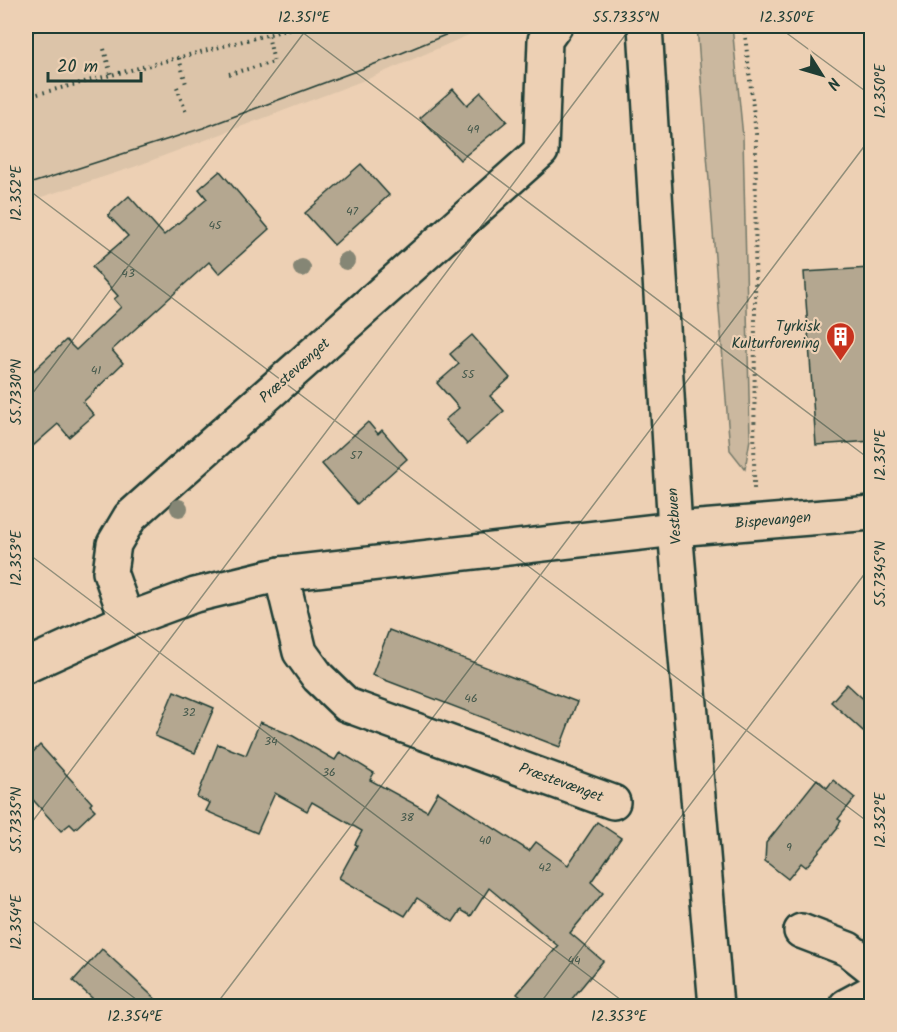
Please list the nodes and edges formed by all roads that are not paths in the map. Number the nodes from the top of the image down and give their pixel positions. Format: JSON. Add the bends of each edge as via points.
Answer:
{"nodes":[{"id":1,"x":555,"y":26,"type":"edge"},
{"id":2,"x":646,"y":40,"type":"edge"},
{"id":3,"x":872,"y":513,"type":"edge"},
{"id":4,"x":675,"y":529,"type":"junction"},
{"id":5,"x":281,"y":574,"type":"junction"},
{"id":6,"x":127,"y":620,"type":"junction"},
{"id":7,"x":26,"y":666,"type":"edge"},
{"id":8,"x":613,"y":802,"type":"dead end"},
{"id":9,"x":801,"y":931,"type":"dead end"},
{"id":10,"x":872,"y":968,"type":"edge"},
{"id":11,"x":872,"y":992,"type":"edge"},
{"id":12,"x":716,"y":1006,"type":"edge"},
{"id":13,"x":846,"y":1006,"type":"edge"}],
"edges":[{"from":1,"to":6,"type":"street","name":"Præstevænget","via":[[545,40],[541,151],[130,518],[114,544],[110,572]]},
{"from":2,"to":4,"type":"street","name":"Vestbuen"},
{"from":3,"to":4,"type":"street","name":"Bispevangen"},
{"from":4,"to":5,"type":"street"},
{"from":4,"to":12,"type":"street","name":"Vestbuen"},
{"from":5,"to":6,"type":"street","via":[[195,595]]},
{"from":5,"to":8,"type":"street","name":"Præstevænget","via":[[300,652],[318,677],[347,705]]},
{"from":6,"to":7,"type":"street"},
{"from":9,"to":10,"type":"street","via":[[848,949]]},
{"from":11,"to":13,"type":"street"}]}
